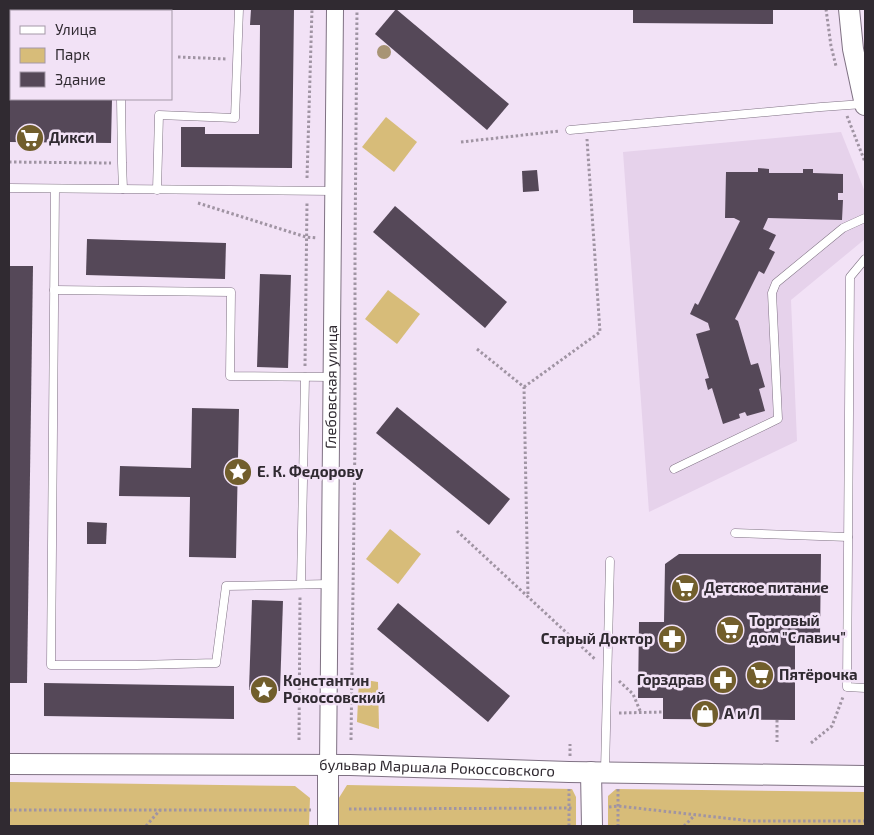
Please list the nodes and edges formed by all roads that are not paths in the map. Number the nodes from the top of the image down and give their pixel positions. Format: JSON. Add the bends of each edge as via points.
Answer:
{"nodes":[{"id":1,"x":239,"y":9,"type":"edge"},
{"id":2,"x":335,"y":9,"type":"edge"},
{"id":3,"x":849,"y":9,"type":"edge"},
{"id":4,"x":121,"y":100,"type":"edge"},
{"id":5,"x":865,"y":104,"type":"edge"},
{"id":6,"x":570,"y":130,"type":"road end"},
{"id":7,"x":9,"y":188,"type":"edge"},
{"id":8,"x":55,"y":189,"type":"junction"},
{"id":9,"x":124,"y":189,"type":"junction"},
{"id":10,"x":157,"y":190,"type":"junction"},
{"id":11,"x":334,"y":191,"type":"junction"},
{"id":12,"x":865,"y":218,"type":"edge"},
{"id":13,"x":865,"y":258,"type":"edge"},
{"id":14,"x":54,"y":290,"type":"junction"},
{"id":15,"x":305,"y":376,"type":"junction"},
{"id":16,"x":332,"y":377,"type":"junction"},
{"id":17,"x":674,"y":469,"type":"dead end"},
{"id":18,"x":735,"y":533,"type":"dead end"},
{"id":19,"x":848,"y":537,"type":"junction"},
{"id":20,"x":610,"y":561,"type":"dead end"},
{"id":21,"x":300,"y":584,"type":"junction"},
{"id":22,"x":330,"y":584,"type":"junction"},
{"id":23,"x":865,"y":688,"type":"edge"},
{"id":24,"x":9,"y":764,"type":"edge"},
{"id":25,"x":328,"y":766,"type":"junction"},
{"id":26,"x":598,"y":772,"type":"junction"},
{"id":27,"x":865,"y":776,"type":"edge"},
{"id":28,"x":592,"y":817,"type":"edge"},
{"id":29,"x":328,"y":826,"type":"edge"}],
"edges":[{"from":1,"to":10,"type":"lane","via":[[235,118],[159,115]]},
{"from":2,"to":11,"type":"street","name":"Глебовская улица"},
{"from":3,"to":5,"type":"street","via":[[853,50]]},
{"from":4,"to":9,"type":"lane"},
{"from":5,"to":6,"type":"lane"},
{"from":7,"to":8,"type":"lane"},
{"from":8,"to":9,"type":"lane"},
{"from":8,"to":14,"type":"lane"},
{"from":9,"to":10,"type":"lane"},
{"from":10,"to":11,"type":"lane"},
{"from":11,"to":16,"type":"street","name":"Глебовская улица"},
{"from":12,"to":17,"type":"lane","via":[[842,228],[776,283],[772,293],[778,420]]},
{"from":13,"to":19,"type":"lane","via":[[850,277]]},
{"from":14,"to":15,"type":"lane","via":[[231,292],[230,376]]},
{"from":14,"to":21,"type":"lane","via":[[51,665],[216,663],[226,586]]},
{"from":15,"to":16,"type":"lane"},
{"from":15,"to":21,"type":"lane"},
{"from":16,"to":22,"type":"street","name":"Глебовская улица"},
{"from":18,"to":19,"type":"lane"},
{"from":19,"to":23,"type":"lane","via":[[847,687]]},
{"from":20,"to":26,"type":"lane","via":[[608,670]]},
{"from":21,"to":22,"type":"lane"},
{"from":22,"to":25,"type":"street","name":"Глебовская улица"},
{"from":24,"to":25,"type":"street","name":"бульвар Маршала Рокоссовского"},
{"from":25,"to":26,"type":"street","name":"бульвар Маршала Рокоссовского"},
{"from":25,"to":29,"type":"street"},
{"from":26,"to":27,"type":"street","name":"бульвар Маршала Рокоссовского"},
{"from":26,"to":28,"type":"street"}]}
